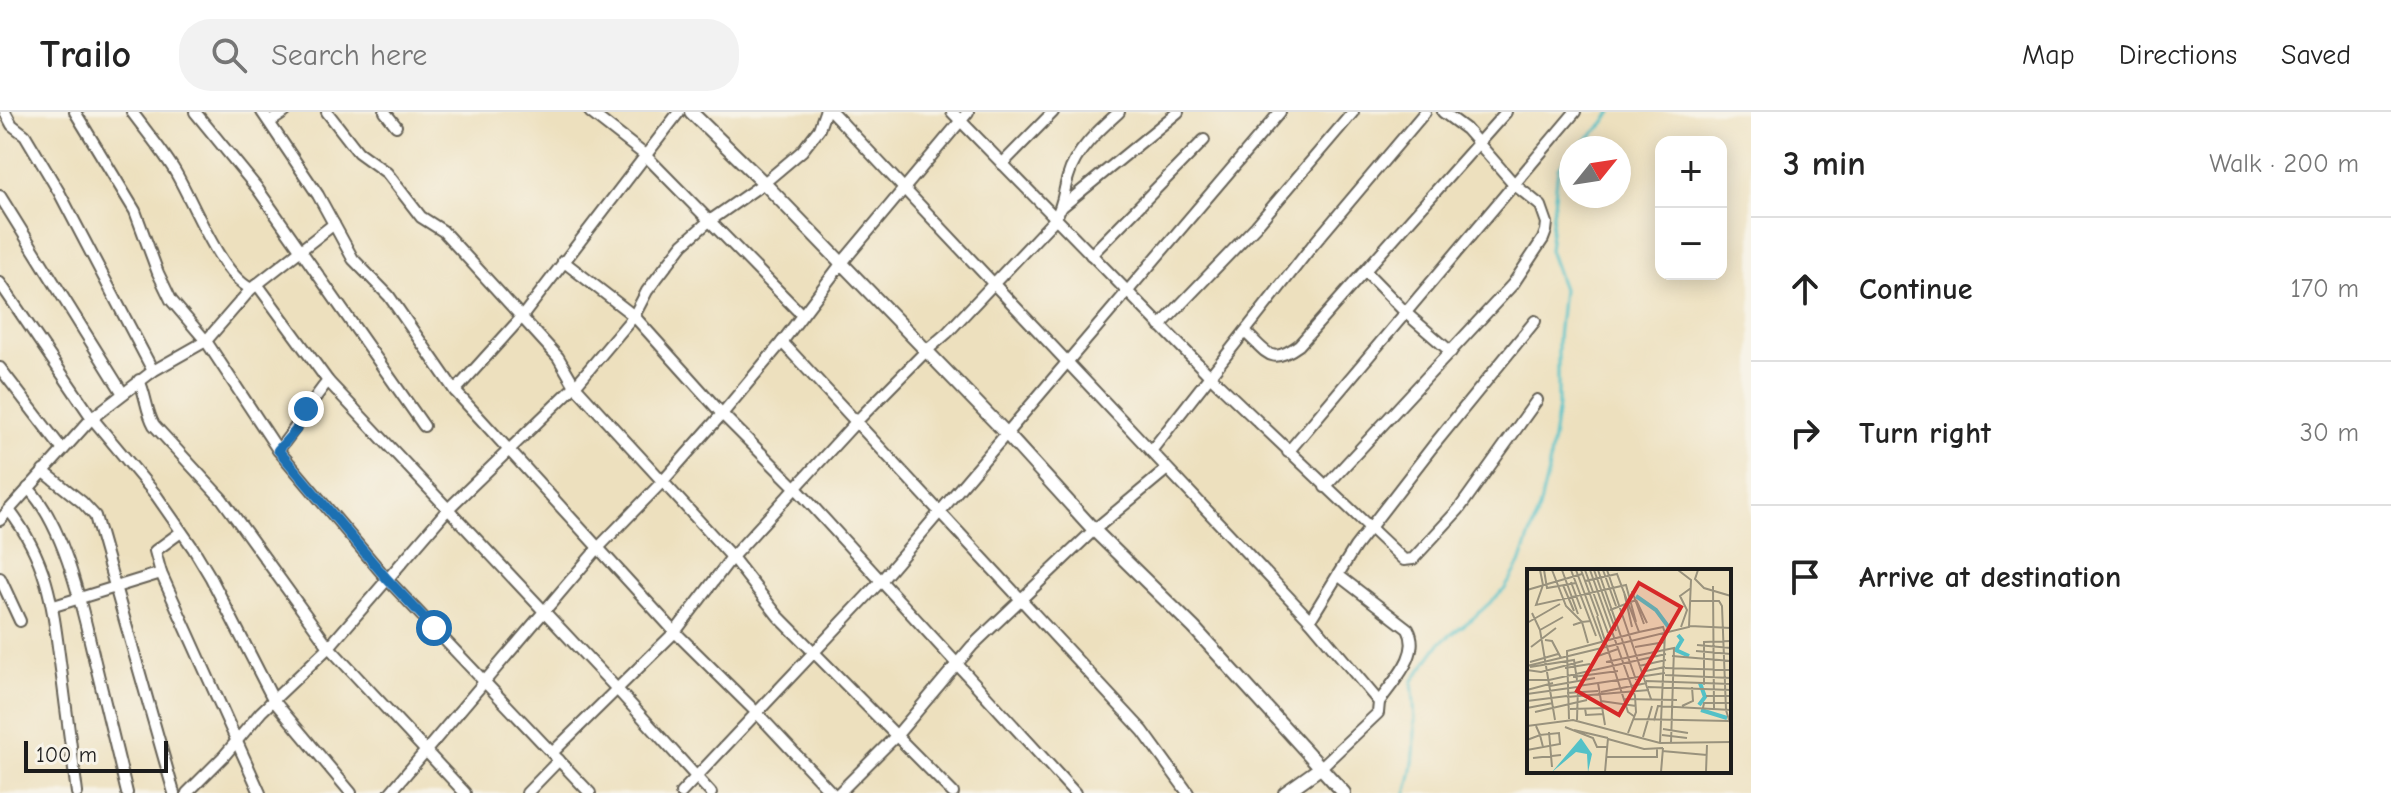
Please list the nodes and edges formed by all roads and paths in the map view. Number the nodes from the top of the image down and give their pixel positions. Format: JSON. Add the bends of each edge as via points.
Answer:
{"nodes":[{"id":1,"x":5,"y":112,"type":"edge"},
{"id":2,"x":12,"y":112,"type":"edge"},
{"id":3,"x":75,"y":112,"type":"edge"},
{"id":4,"x":132,"y":112,"type":"edge"},
{"id":5,"x":195,"y":112,"type":"edge"},
{"id":6,"x":262,"y":112,"type":"edge"},
{"id":7,"x":285,"y":112,"type":"edge"},
{"id":8,"x":327,"y":112,"type":"edge"},
{"id":9,"x":385,"y":112,"type":"edge"},
{"id":10,"x":590,"y":112,"type":"edge"},
{"id":11,"x":679,"y":112,"type":"edge"},
{"id":12,"x":691,"y":112,"type":"edge"},
{"id":13,"x":825,"y":112,"type":"edge"},
{"id":14,"x":832,"y":112,"type":"edge"},
{"id":15,"x":968,"y":112,"type":"edge"},
{"id":16,"x":1053,"y":112,"type":"edge"},
{"id":17,"x":1119,"y":112,"type":"edge"},
{"id":18,"x":1178,"y":112,"type":"edge"},
{"id":19,"x":1280,"y":112,"type":"edge"},
{"id":20,"x":1353,"y":112,"type":"edge"},
{"id":21,"x":1425,"y":112,"type":"edge"},
{"id":22,"x":1443,"y":112,"type":"edge"},
{"id":23,"x":1506,"y":112,"type":"edge"},
{"id":24,"x":1575,"y":112,"type":"edge"},
{"id":25,"x":956,"y":116,"type":"edge"},
{"id":26,"x":270,"y":122,"type":"junction"},
{"id":27,"x":12,"y":125,"type":"junction"},
{"id":28,"x":396,"y":126,"type":"dead end"},
{"id":29,"x":0,"y":134,"type":"edge"},
{"id":30,"x":1204,"y":140,"type":"dead end"},
{"id":31,"x":1479,"y":143,"type":"junction"},
{"id":32,"x":645,"y":155,"type":"junction"},
{"id":33,"x":1002,"y":164,"type":"junction"},
{"id":34,"x":764,"y":183,"type":"junction"},
{"id":35,"x":1515,"y":185,"type":"junction"},
{"id":36,"x":904,"y":188,"type":"junction"},
{"id":37,"x":0,"y":196,"type":"edge"},
{"id":38,"x":1063,"y":206,"type":"junction"},
{"id":39,"x":1055,"y":219,"type":"junction"},
{"id":40,"x":708,"y":222,"type":"junction"},
{"id":41,"x":334,"y":224,"type":"junction"},
{"id":42,"x":300,"y":249,"type":"junction"},
{"id":43,"x":1091,"y":255,"type":"junction"},
{"id":44,"x":563,"y":261,"type":"junction"},
{"id":45,"x":841,"y":264,"type":"junction"},
{"id":46,"x":1366,"y":272,"type":"junction"},
{"id":47,"x":0,"y":283,"type":"edge"},
{"id":48,"x":992,"y":284,"type":"junction"},
{"id":49,"x":254,"y":286,"type":"junction"},
{"id":50,"x":1128,"y":293,"type":"junction"},
{"id":51,"x":1406,"y":313,"type":"junction"},
{"id":52,"x":802,"y":315,"type":"junction"},
{"id":53,"x":634,"y":316,"type":"junction"},
{"id":54,"x":521,"y":318,"type":"junction"},
{"id":55,"x":1535,"y":321,"type":"dead end"},
{"id":56,"x":1160,"y":326,"type":"junction"},
{"id":57,"x":1245,"y":332,"type":"junction"},
{"id":58,"x":206,"y":341,"type":"junction"},
{"id":59,"x":782,"y":342,"type":"junction"},
{"id":60,"x":926,"y":351,"type":"junction"},
{"id":61,"x":1451,"y":352,"type":"junction"},
{"id":62,"x":1067,"y":361,"type":"junction"},
{"id":63,"x":0,"y":368,"type":"edge"},
{"id":64,"x":153,"y":371,"type":"junction"},
{"id":65,"x":1209,"y":375,"type":"junction"},
{"id":66,"x":139,"y":380,"type":"junction"},
{"id":67,"x":328,"y":381,"type":"junction"},
{"id":68,"x":575,"y":386,"type":"junction"},
{"id":69,"x":455,"y":391,"type":"junction"},
{"id":70,"x":122,"y":392,"type":"junction"},
{"id":71,"x":1537,"y":400,"type":"dead end"},
{"id":72,"x":722,"y":414,"type":"junction"},
{"id":73,"x":92,"y":418,"type":"junction"},
{"id":74,"x":856,"y":422,"type":"junction"},
{"id":75,"x":424,"y":426,"type":"dead end"},
{"id":76,"x":1005,"y":432,"type":"junction"},
{"id":77,"x":62,"y":449,"type":"junction"},
{"id":78,"x":278,"y":450,"type":"junction"},
{"id":79,"x":507,"y":450,"type":"junction"},
{"id":80,"x":1151,"y":451,"type":"junction"},
{"id":81,"x":1288,"y":452,"type":"junction"},
{"id":82,"x":1166,"y":470,"type":"junction"},
{"id":83,"x":43,"y":471,"type":"junction"},
{"id":84,"x":663,"y":481,"type":"junction"},
{"id":85,"x":1325,"y":487,"type":"junction"},
{"id":86,"x":28,"y":488,"type":"junction"},
{"id":87,"x":796,"y":488,"type":"junction"},
{"id":88,"x":448,"y":509,"type":"junction"},
{"id":89,"x":942,"y":512,"type":"junction"},
{"id":90,"x":3,"y":513,"type":"edge"},
{"id":91,"x":1094,"y":530,"type":"junction"},
{"id":92,"x":1370,"y":530,"type":"junction"},
{"id":93,"x":181,"y":532,"type":"junction"},
{"id":94,"x":598,"y":548,"type":"junction"},
{"id":95,"x":732,"y":557,"type":"junction"},
{"id":96,"x":161,"y":573,"type":"junction"},
{"id":97,"x":1338,"y":575,"type":"junction"},
{"id":98,"x":0,"y":578,"type":"edge"},
{"id":99,"x":387,"y":579,"type":"junction"},
{"id":100,"x":881,"y":581,"type":"junction"},
{"id":101,"x":115,"y":586,"type":"junction"},
{"id":102,"x":79,"y":597,"type":"junction"},
{"id":103,"x":1021,"y":598,"type":"junction"},
{"id":104,"x":54,"y":606,"type":"junction"},
{"id":105,"x":544,"y":611,"type":"junction"},
{"id":106,"x":1310,"y":620,"type":"junction"},
{"id":107,"x":20,"y":621,"type":"dead end"},
{"id":108,"x":675,"y":632,"type":"junction"},
{"id":109,"x":329,"y":647,"type":"junction"},
{"id":110,"x":813,"y":653,"type":"junction"},
{"id":111,"x":957,"y":664,"type":"junction"},
{"id":112,"x":484,"y":683,"type":"junction"},
{"id":113,"x":616,"y":688,"type":"junction"},
{"id":114,"x":274,"y":701,"type":"junction"},
{"id":115,"x":1379,"y":702,"type":"junction"},
{"id":116,"x":756,"y":712,"type":"junction"},
{"id":117,"x":897,"y":735,"type":"junction"},
{"id":118,"x":237,"y":741,"type":"junction"},
{"id":119,"x":425,"y":752,"type":"junction"},
{"id":120,"x":556,"y":757,"type":"junction"},
{"id":121,"x":1320,"y":768,"type":"junction"},
{"id":122,"x":696,"y":778,"type":"junction"},
{"id":123,"x":77,"y":793,"type":"edge"},
{"id":124,"x":127,"y":793,"type":"edge"},
{"id":125,"x":174,"y":793,"type":"edge"},
{"id":126,"x":187,"y":793,"type":"edge"},
{"id":127,"x":260,"y":793,"type":"edge"},
{"id":128,"x":351,"y":793,"type":"edge"},
{"id":129,"x":390,"y":793,"type":"edge"},
{"id":130,"x":465,"y":793,"type":"edge"},
{"id":131,"x":527,"y":793,"type":"edge"},
{"id":132,"x":590,"y":793,"type":"edge"},
{"id":133,"x":681,"y":793,"type":"edge"},
{"id":134,"x":711,"y":793,"type":"edge"},
{"id":135,"x":832,"y":793,"type":"edge"},
{"id":136,"x":839,"y":793,"type":"edge"},
{"id":137,"x":953,"y":793,"type":"edge"},
{"id":138,"x":1075,"y":793,"type":"edge"},
{"id":139,"x":1188,"y":793,"type":"edge"},
{"id":140,"x":1285,"y":793,"type":"edge"},
{"id":141,"x":1344,"y":793,"type":"edge"}],
"edges":[{"from":1,"to":27,"type":"street"},
{"from":2,"to":27,"type":"street"},
{"from":3,"to":58,"type":"street","via":[[135,211],[171,300]]},
{"from":4,"to":49,"type":"street","via":[[173,168],[235,276]]},
{"from":5,"to":42,"type":"street"},
{"from":6,"to":26,"type":"street"},
{"from":7,"to":26,"type":"street"},
{"from":8,"to":54,"type":"street","via":[[358,152],[387,173],[421,217],[443,231]]},
{"from":9,"to":28,"type":"street"},
{"from":10,"to":32,"type":"street"},
{"from":11,"to":32,"type":"street"},
{"from":12,"to":34,"type":"street"},
{"from":13,"to":34,"type":"street","via":[[802,151]]},
{"from":14,"to":36,"type":"street"},
{"from":15,"to":25,"type":"street"},
{"from":16,"to":33,"type":"street"},
{"from":17,"to":38,"type":"street","via":[[1074,162]]},
{"from":18,"to":38,"type":"street"},
{"from":19,"to":50,"type":"street"},
{"from":20,"to":56,"type":"street","via":[[1256,226]]},
{"from":21,"to":57,"type":"street"},
{"from":22,"to":31,"type":"street"},
{"from":23,"to":31,"type":"street"},
{"from":24,"to":35,"type":"street"},
{"from":25,"to":33,"type":"street"},
{"from":25,"to":36,"type":"street"},
{"from":26,"to":41,"type":"street"},
{"from":27,"to":29,"type":"street"},
{"from":27,"to":64,"type":"street","via":[[25,135],[59,192]]},
{"from":30,"to":43,"type":"street"},
{"from":31,"to":35,"type":"street"},
{"from":31,"to":46,"type":"street"},
{"from":32,"to":40,"type":"street"},
{"from":32,"to":44,"type":"street"},
{"from":33,"to":39,"type":"street"},
{"from":34,"to":40,"type":"street"},
{"from":34,"to":45,"type":"street"},
{"from":35,"to":51,"type":"street"},
{"from":35,"to":61,"type":"street","via":[[1541,206],[1547,223],[1543,239],[1513,284]]},
{"from":36,"to":45,"type":"street"},
{"from":36,"to":48,"type":"street"},
{"from":37,"to":70,"type":"street"},
{"from":38,"to":39,"type":"street"},
{"from":39,"to":43,"type":"street"},
{"from":39,"to":48,"type":"street"},
{"from":40,"to":52,"type":"street"},
{"from":40,"to":53,"type":"street","via":[[665,266]]},
{"from":41,"to":42,"type":"street"},
{"from":41,"to":69,"type":"street","via":[[353,259],[389,296]]},
{"from":42,"to":49,"type":"street"},
{"from":42,"to":75,"type":"street"},
{"from":43,"to":50,"type":"street"},
{"from":44,"to":53,"type":"street"},
{"from":44,"to":54,"type":"street"},
{"from":45,"to":52,"type":"street"},
{"from":45,"to":60,"type":"street"},
{"from":46,"to":51,"type":"street"},
{"from":46,"to":57,"type":"street","via":[[1282,357],[1270,355]]},
{"from":47,"to":73,"type":"street"},
{"from":48,"to":60,"type":"street"},
{"from":48,"to":62,"type":"street"},
{"from":49,"to":58,"type":"street"},
{"from":49,"to":67,"type":"street"},
{"from":50,"to":56,"type":"street"},
{"from":50,"to":62,"type":"street"},
{"from":51,"to":61,"type":"street"},
{"from":51,"to":81,"type":"street"},
{"from":52,"to":59,"type":"street"},
{"from":53,"to":68,"type":"street"},
{"from":53,"to":72,"type":"street"},
{"from":54,"to":68,"type":"street","via":[[558,357]]},
{"from":54,"to":69,"type":"street"},
{"from":55,"to":92,"type":"street"},
{"from":56,"to":65,"type":"street"},
{"from":57,"to":65,"type":"street"},
{"from":58,"to":64,"type":"street"},
{"from":58,"to":78,"type":"street"},
{"from":59,"to":72,"type":"street"},
{"from":59,"to":74,"type":"street"},
{"from":60,"to":74,"type":"street"},
{"from":60,"to":76,"type":"street"},
{"from":61,"to":85,"type":"street"},
{"from":62,"to":76,"type":"street"},
{"from":62,"to":80,"type":"street"},
{"from":63,"to":77,"type":"street"},
{"from":64,"to":66,"type":"street"},
{"from":65,"to":80,"type":"street"},
{"from":65,"to":81,"type":"street"},
{"from":66,"to":70,"type":"street"},
{"from":66,"to":109,"type":"street","via":[[154,425],[222,499]]},
{"from":67,"to":78,"type":"street"},
{"from":67,"to":88,"type":"street"},
{"from":68,"to":79,"type":"street"},
{"from":68,"to":84,"type":"street"},
{"from":69,"to":79,"type":"street"},
{"from":70,"to":73,"type":"street"},
{"from":71,"to":92,"type":"street","via":[[1459,509],[1413,559],[1404,560]]},
{"from":72,"to":84,"type":"street"},
{"from":72,"to":87,"type":"street"},
{"from":73,"to":77,"type":"street"},
{"from":73,"to":93,"type":"street"},
{"from":74,"to":87,"type":"street"},
{"from":74,"to":89,"type":"street"},
{"from":76,"to":89,"type":"street"},
{"from":76,"to":91,"type":"street"},
{"from":77,"to":83,"type":"street"},
{"from":78,"to":99,"type":"street"},
{"from":79,"to":88,"type":"street"},
{"from":79,"to":94,"type":"street"},
{"from":80,"to":82,"type":"street"},
{"from":81,"to":85,"type":"street"},
{"from":82,"to":91,"type":"street"},
{"from":82,"to":106,"type":"street"},
{"from":83,"to":86,"type":"street"},
{"from":83,"to":101,"type":"street","via":[[95,516]]},
{"from":84,"to":94,"type":"street"},
{"from":84,"to":95,"type":"street"},
{"from":85,"to":92,"type":"street"},
{"from":86,"to":90,"type":"street"},
{"from":86,"to":102,"type":"street","via":[[51,520]]},
{"from":87,"to":95,"type":"street"},
{"from":87,"to":100,"type":"street"},
{"from":88,"to":99,"type":"street"},
{"from":88,"to":105,"type":"street"},
{"from":89,"to":100,"type":"street"},
{"from":89,"to":103,"type":"street"},
{"from":90,"to":104,"type":"street","via":[[22,528]]},
{"from":91,"to":103,"type":"street"},
{"from":91,"to":121,"type":"street","via":[[1194,628]]},
{"from":92,"to":97,"type":"street"},
{"from":93,"to":96,"type":"street","via":[[155,551]]},
{"from":93,"to":114,"type":"street","via":[[211,578]]},
{"from":94,"to":105,"type":"street"},
{"from":94,"to":108,"type":"street"},
{"from":95,"to":108,"type":"street"},
{"from":95,"to":110,"type":"street"},
{"from":96,"to":101,"type":"street"},
{"from":96,"to":118,"type":"street"},
{"from":97,"to":106,"type":"street"},
{"from":97,"to":115,"type":"street","via":[[1408,629],[1413,639],[1412,652]]},
{"from":98,"to":107,"type":"street"},
{"from":99,"to":109,"type":"street"},
{"from":99,"to":112,"type":"street"},
{"from":100,"to":110,"type":"street"},
{"from":100,"to":111,"type":"street"},
{"from":101,"to":102,"type":"street"},
{"from":101,"to":125,"type":"street"},
{"from":102,"to":104,"type":"street"},
{"from":102,"to":124,"type":"street"},
{"from":103,"to":111,"type":"street"},
{"from":103,"to":139,"type":"street","via":[[1143,731]]},
{"from":104,"to":123,"type":"street"},
{"from":105,"to":112,"type":"street"},
{"from":105,"to":113,"type":"street"},
{"from":106,"to":115,"type":"street"},
{"from":108,"to":113,"type":"street"},
{"from":108,"to":116,"type":"street"},
{"from":109,"to":114,"type":"street"},
{"from":109,"to":119,"type":"street"},
{"from":110,"to":116,"type":"street"},
{"from":110,"to":117,"type":"street"},
{"from":111,"to":117,"type":"street"},
{"from":111,"to":138,"type":"street"},
{"from":112,"to":119,"type":"street"},
{"from":112,"to":120,"type":"street"},
{"from":113,"to":120,"type":"street"},
{"from":113,"to":122,"type":"street"},
{"from":114,"to":118,"type":"street"},
{"from":114,"to":128,"type":"street"},
{"from":115,"to":121,"type":"street","via":[[1378,713]]},
{"from":116,"to":122,"type":"street"},
{"from":116,"to":135,"type":"street"},
{"from":117,"to":136,"type":"street"},
{"from":117,"to":137,"type":"street"},
{"from":118,"to":126,"type":"street"},
{"from":118,"to":127,"type":"street"},
{"from":119,"to":129,"type":"street"},
{"from":119,"to":130,"type":"street"},
{"from":120,"to":131,"type":"street"},
{"from":120,"to":132,"type":"street"},
{"from":121,"to":140,"type":"street"},
{"from":121,"to":141,"type":"street"},
{"from":122,"to":133,"type":"street"},
{"from":122,"to":134,"type":"street"}]}
